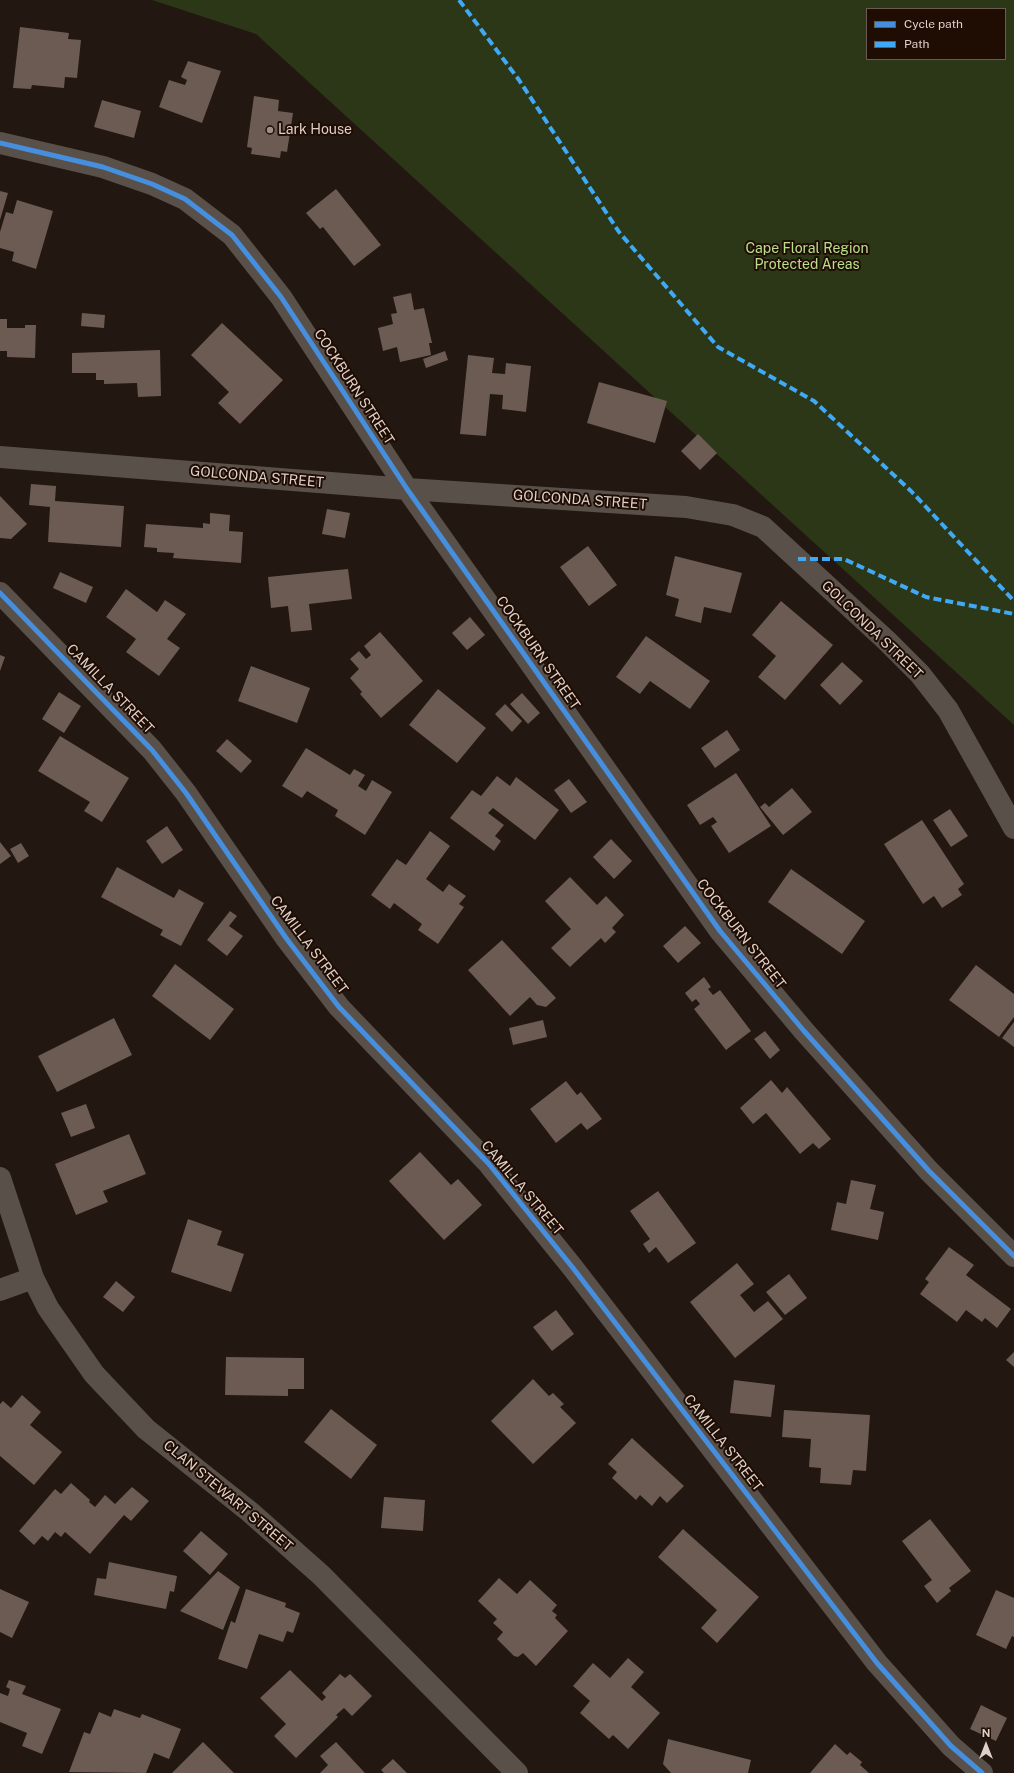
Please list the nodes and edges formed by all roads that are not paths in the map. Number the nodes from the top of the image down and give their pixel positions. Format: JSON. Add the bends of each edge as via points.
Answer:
{"nodes":[{"id":1,"x":0,"y":143,"type":"edge"},
{"id":2,"x":0,"y":457,"type":"edge"},
{"id":3,"x":407,"y":489,"type":"junction"},
{"id":4,"x":0,"y":593,"type":"edge"},
{"id":5,"x":1014,"y":828,"type":"edge"},
{"id":6,"x":0,"y":1178,"type":"edge"},
{"id":7,"x":1014,"y":1256,"type":"edge"},
{"id":8,"x":33,"y":1278,"type":"junction"},
{"id":9,"x":0,"y":1290,"type":"edge"},
{"id":10,"x":517,"y":1773,"type":"edge"},
{"id":11,"x":982,"y":1773,"type":"edge"}],
"edges":[{"from":1,"to":3,"type":"street","name":"COCKBURN STREET","via":[[104,167],[152,184],[185,199],[232,235],[281,297]]},
{"from":2,"to":3,"type":"street","name":"GOLCONDA STREET"},
{"from":3,"to":5,"type":"street","name":"GOLCONDA STREET","via":[[686,507],[733,515],[763,527],[920,674],[952,717]]},
{"from":3,"to":7,"type":"street","name":"COCKBURN STREET","via":[[720,931],[804,1031],[929,1171]]},
{"from":4,"to":11,"type":"street","name":"CAMILLA STREET","via":[[152,750],[186,793],[286,938],[339,1007],[489,1164],[573,1268],[877,1663],[951,1746]]},
{"from":6,"to":8,"type":"street","name":"CLAN STEWART STREET"},
{"from":8,"to":9,"type":"street"},
{"from":8,"to":10,"type":"street","name":"CLAN STEWART STREET","via":[[48,1308],[94,1374],[146,1429],[250,1512],[321,1575]]}]}
